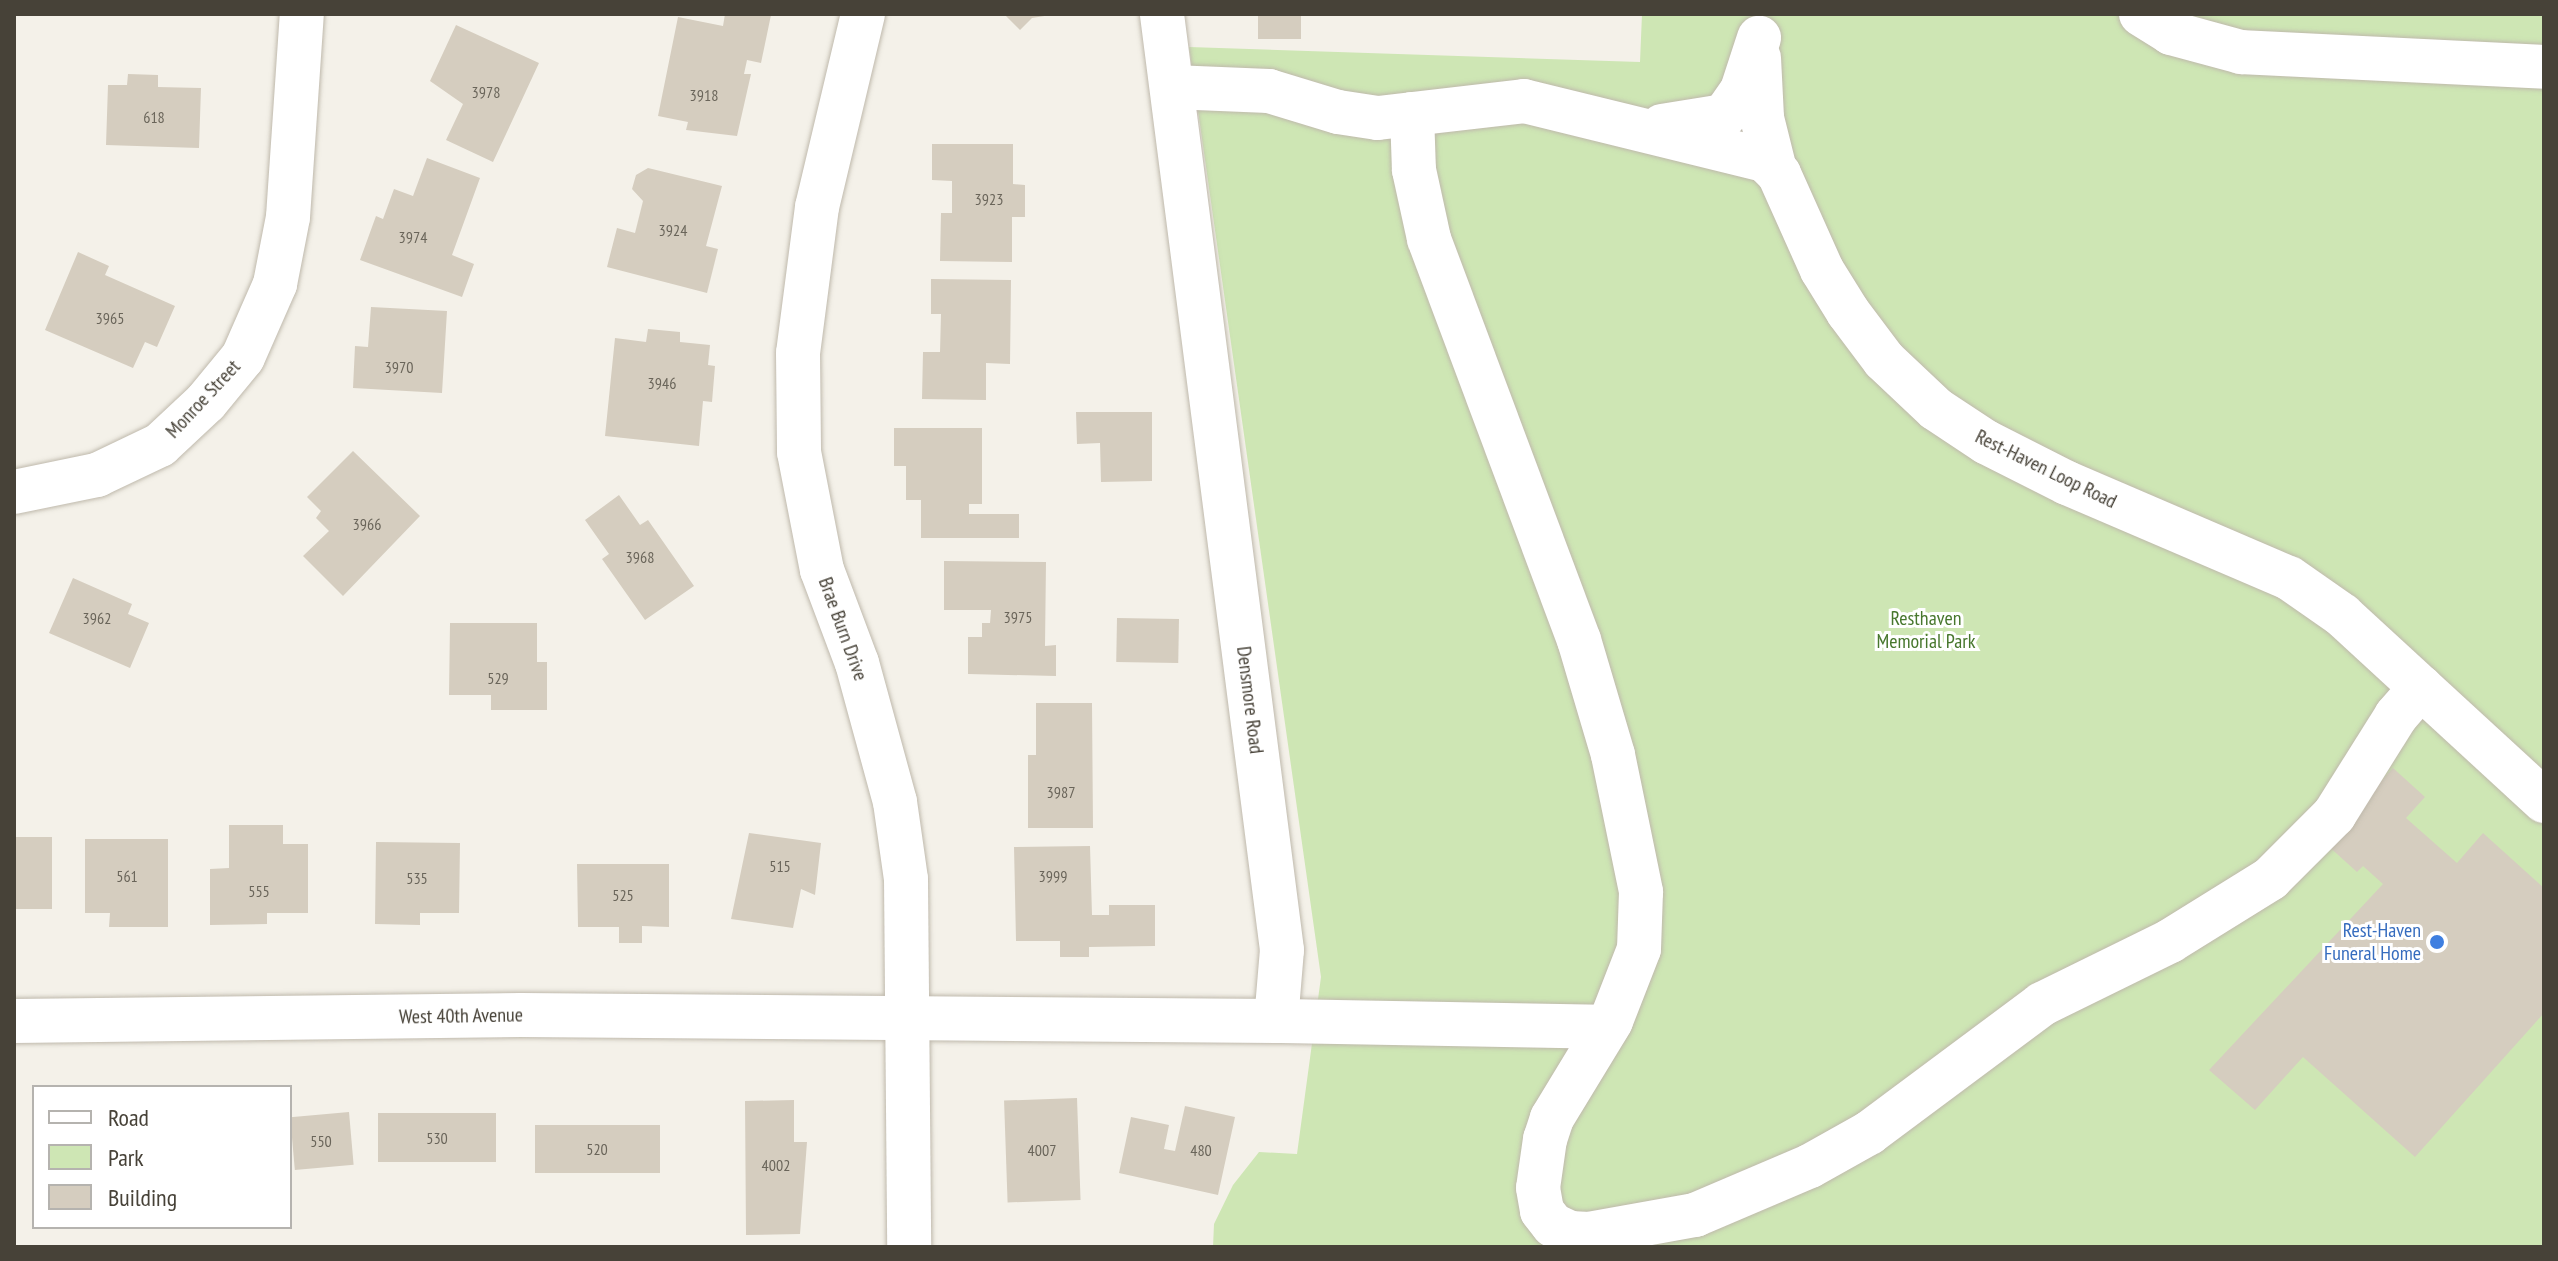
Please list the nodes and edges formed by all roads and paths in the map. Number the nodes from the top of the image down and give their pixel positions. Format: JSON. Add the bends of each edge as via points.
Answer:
{"nodes":[{"id":1,"x":302,"y":14,"type":"edge"},
{"id":2,"x":863,"y":14,"type":"edge"},
{"id":3,"x":1162,"y":14,"type":"edge"},
{"id":4,"x":2141,"y":14,"type":"edge"},
{"id":5,"x":1760,"y":26,"type":"edge"},
{"id":6,"x":2544,"y":67,"type":"edge"},
{"id":7,"x":1172,"y":87,"type":"junction"},
{"id":8,"x":1412,"y":114,"type":"junction"},
{"id":9,"x":1631,"y":127,"type":"junction"},
{"id":10,"x":1774,"y":166,"type":"junction"},
{"id":11,"x":14,"y":492,"type":"edge"},
{"id":12,"x":2421,"y":687,"type":"junction"},
{"id":13,"x":2544,"y":801,"type":"edge"},
{"id":14,"x":907,"y":1016,"type":"junction"},
{"id":15,"x":14,"y":1021,"type":"edge"},
{"id":16,"x":1276,"y":1021,"type":"junction"},
{"id":17,"x":1607,"y":1027,"type":"junction"},
{"id":18,"x":909,"y":1247,"type":"edge"}],
"edges":[{"from":1,"to":11,"type":"street","name":"Monroe Street","via":[[288,217],[275,284],[243,357],[160,445],[97,475]]},
{"from":2,"to":14,"type":"street","name":"Brae Burn Drive","via":[[817,207],[798,353],[799,452],[822,570],[857,663],[895,802],[906,879]]},
{"from":3,"to":7,"type":"street","name":"Densmore Road"},
{"from":4,"to":6,"type":"street","via":[[2171,33],[2241,52]]},
{"from":5,"to":9,"type":"street","via":[[1742,90],[1724,116],[1686,125]]},
{"from":5,"to":10,"type":"street","name":"Rest-Haven Loop Road","via":[[1762,118]]},
{"from":7,"to":8,"type":"street","via":[[1269,91],[1360,117]]},
{"from":7,"to":16,"type":"street","name":"Densmore Road","via":[[1282,950]]},
{"from":8,"to":9,"type":"street","via":[[1524,101]]},
{"from":8,"to":17,"type":"street","via":[[1416,181],[1436,262],[1579,640],[1628,824],[1642,926]]},
{"from":9,"to":10,"type":"street"},
{"from":10,"to":12,"type":"street","name":"Rest-Haven Loop Road","via":[[1822,270],[1848,312],[1884,360],[1936,409],[1986,442],[2067,483],[2289,578],[2342,615]]},
{"from":12,"to":13,"type":"street","name":"Rest-Haven Loop Road"},
{"from":12,"to":17,"type":"street","via":[[2396,716],[2334,815],[2270,879],[2170,941],[2042,1004],[1869,1133],[1745,1197],[1628,1230],[1570,1233],[1553,1225],[1542,1211],[1538,1188],[1545,1139],[1552,1118]]},
{"from":14,"to":15,"type":"street","name":"West 40th Avenue"},
{"from":14,"to":16,"type":"street"},
{"from":14,"to":18,"type":"street","name":"Brae Burn Drive"},
{"from":16,"to":17,"type":"street"}]}
